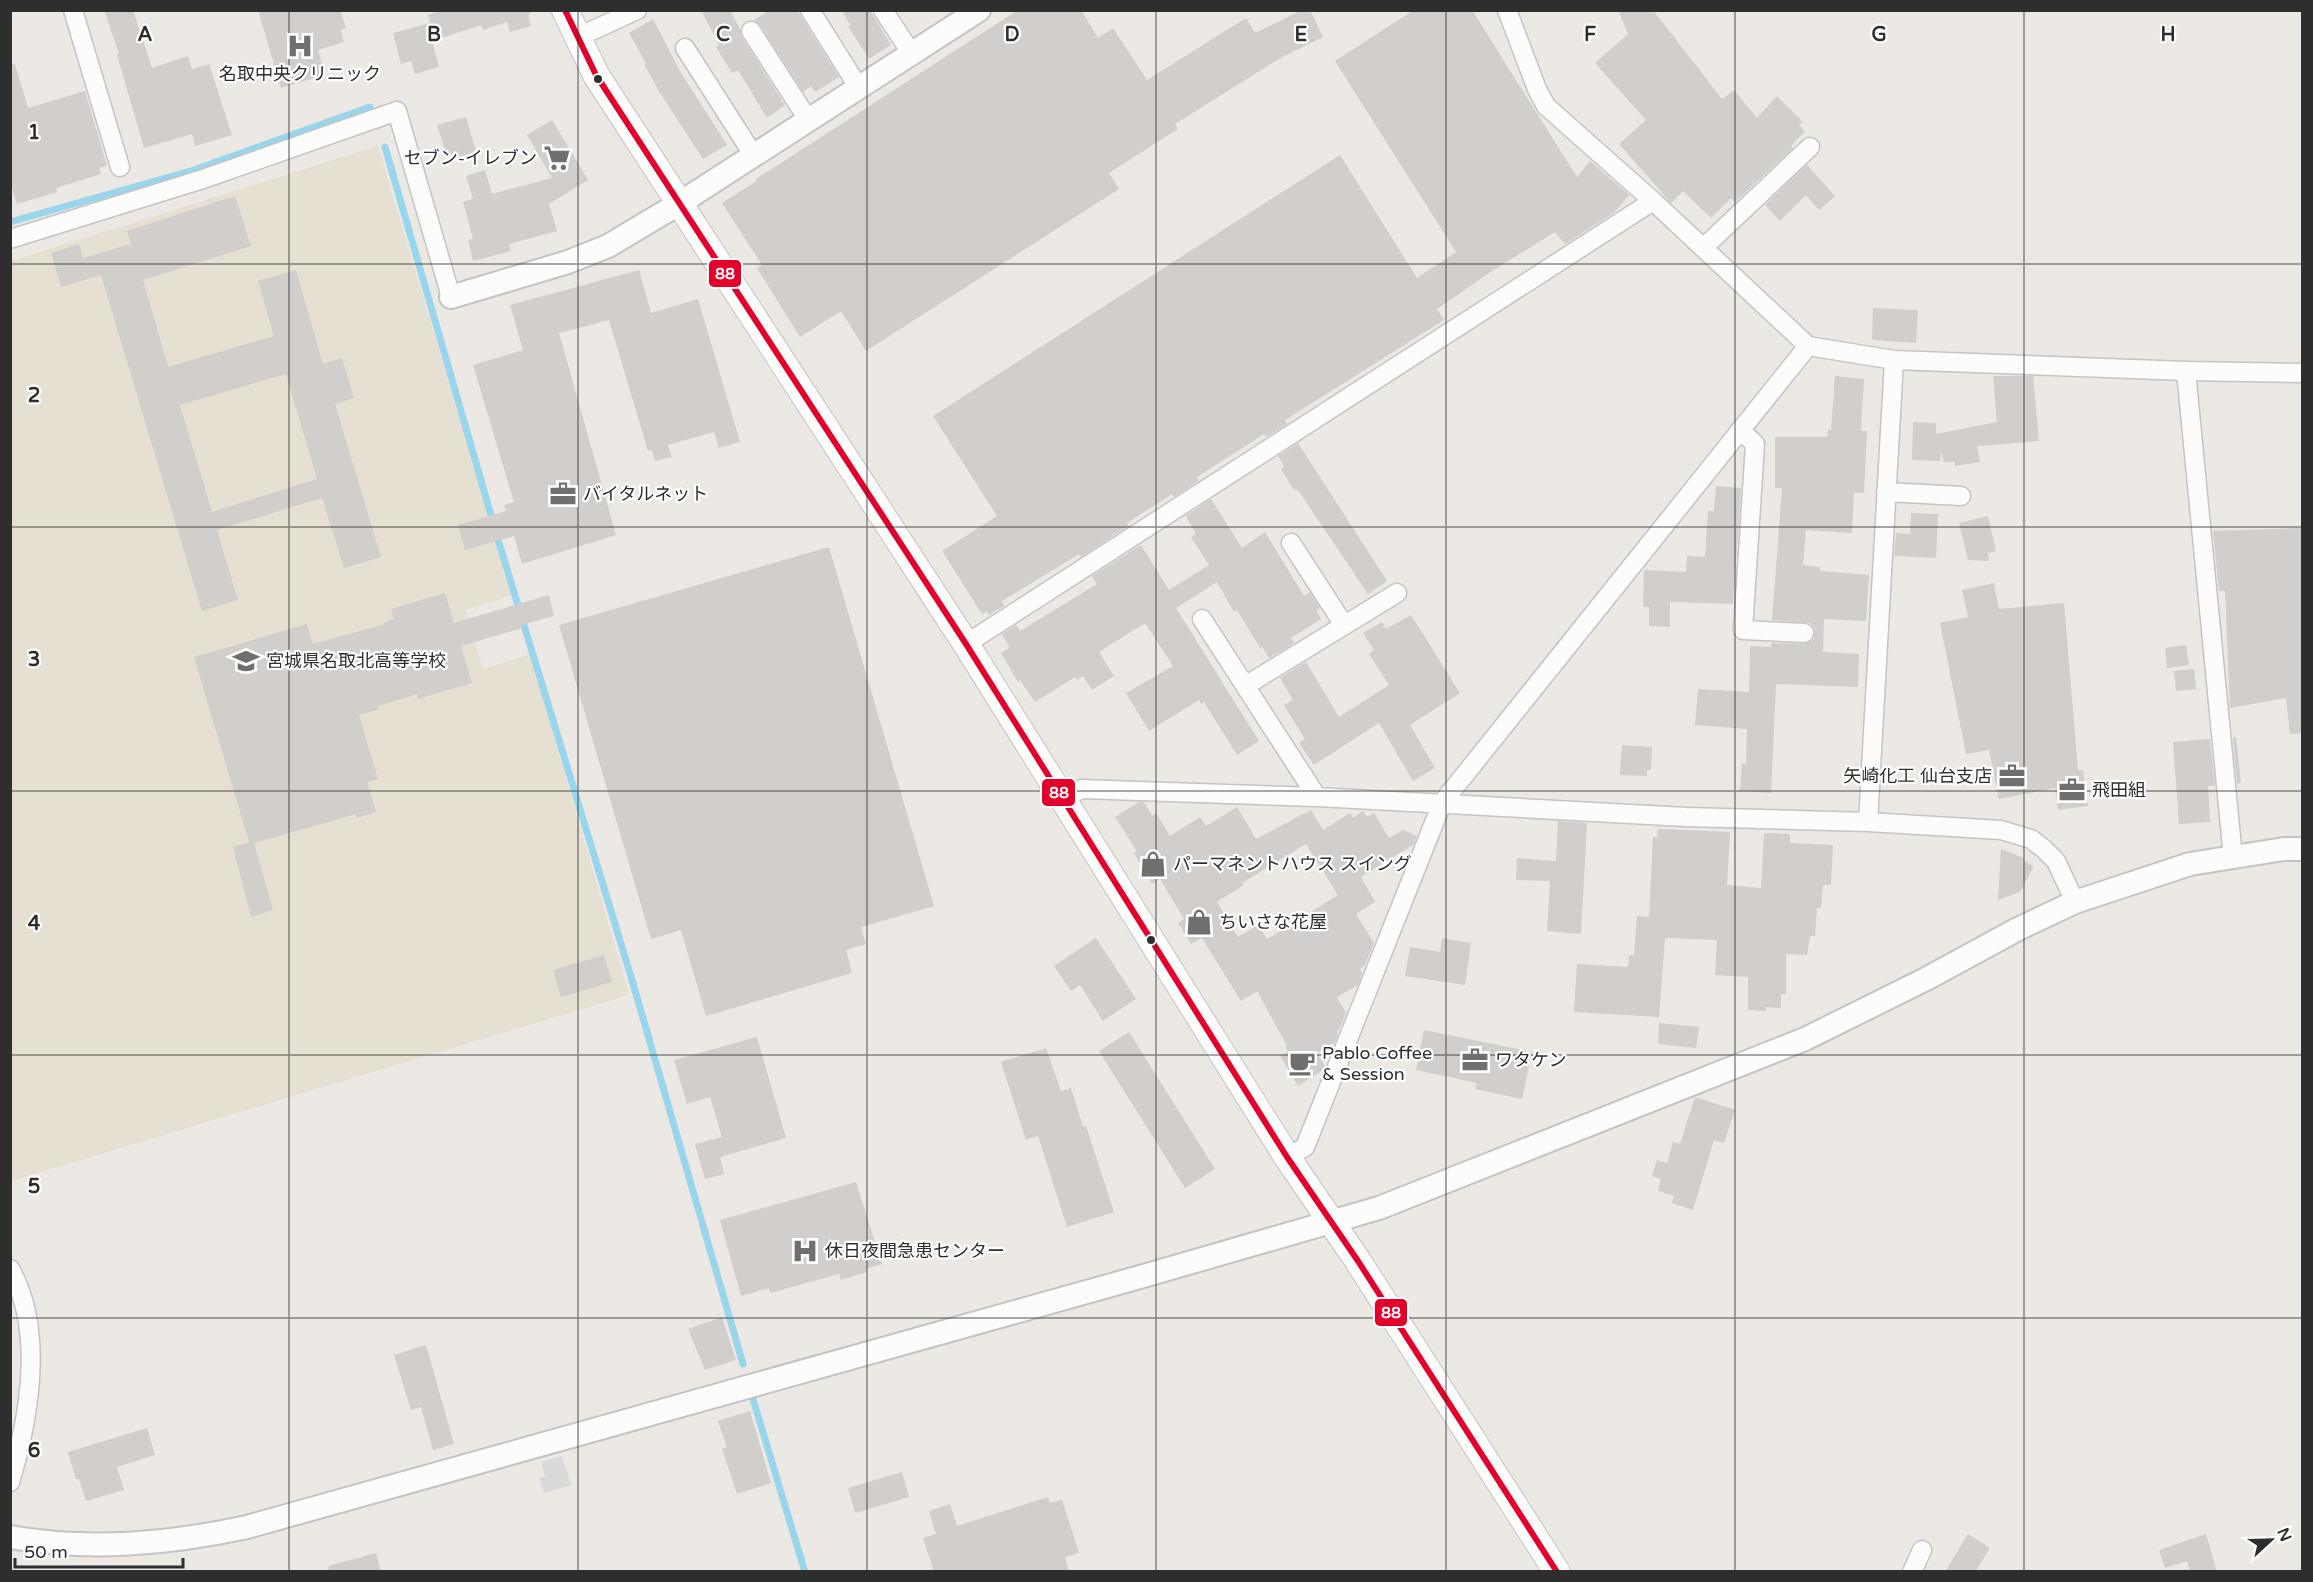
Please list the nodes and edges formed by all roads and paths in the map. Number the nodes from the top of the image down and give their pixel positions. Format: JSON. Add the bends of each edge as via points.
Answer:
{"nodes":[{"id":1,"x":74,"y":10,"type":"edge"},
{"id":2,"x":554,"y":10,"type":"edge"},
{"id":3,"x":565,"y":10,"type":"edge"},
{"id":4,"x":637,"y":10,"type":"edge"},
{"id":5,"x":810,"y":10,"type":"edge"},
{"id":6,"x":883,"y":10,"type":"edge"},
{"id":7,"x":979,"y":10,"type":"edge"},
{"id":8,"x":1507,"y":10,"type":"edge"},
{"id":9,"x":751,"y":31,"type":"dead end"},
{"id":10,"x":578,"y":37,"type":"junction"},
{"id":11,"x":686,"y":48,"type":"dead end"},
{"id":12,"x":912,"y":54,"type":"junction"},
{"id":13,"x":596,"y":75,"type":"junction"},
{"id":14,"x":859,"y":88,"type":"junction"},
{"id":15,"x":808,"y":121,"type":"junction"},
{"id":16,"x":1810,"y":147,"type":"dead end"},
{"id":17,"x":754,"y":156,"type":"junction"},
{"id":18,"x":120,"y":167,"type":"dead end"},
{"id":19,"x":1653,"y":201,"type":"junction"},
{"id":20,"x":680,"y":203,"type":"junction"},
{"id":21,"x":10,"y":239,"type":"edge"},
{"id":22,"x":1703,"y":248,"type":"junction"},
{"id":23,"x":450,"y":297,"type":"joint"},
{"id":24,"x":1808,"y":346,"type":"junction"},
{"id":25,"x":1894,"y":360,"type":"junction"},
{"id":26,"x":2186,"y":371,"type":"junction"},
{"id":27,"x":2302,"y":373,"type":"edge"},
{"id":28,"x":1740,"y":430,"type":"junction"},
{"id":29,"x":1886,"y":492,"type":"junction"},
{"id":30,"x":1961,"y":496,"type":"dead end"},
{"id":31,"x":1291,"y":543,"type":"dead end"},
{"id":32,"x":1397,"y":593,"type":"dead end"},
{"id":33,"x":1202,"y":619,"type":"dead end"},
{"id":34,"x":1344,"y":625,"type":"junction"},
{"id":35,"x":1804,"y":633,"type":"dead end"},
{"id":36,"x":966,"y":644,"type":"junction"},
{"id":37,"x":1245,"y":686,"type":"junction"},
{"id":38,"x":1317,"y":797,"type":"junction"},
{"id":39,"x":1062,"y":798,"type":"junction"},
{"id":40,"x":1442,"y":803,"type":"junction"},
{"id":41,"x":1868,"y":822,"type":"junction"},
{"id":42,"x":2302,"y":849,"type":"edge"},
{"id":43,"x":2233,"y":858,"type":"junction"},
{"id":44,"x":2075,"y":902,"type":"junction"},
{"id":45,"x":1287,"y":1157,"type":"junction"},
{"id":46,"x":1332,"y":1222,"type":"junction"},
{"id":47,"x":10,"y":1269,"type":"edge"},
{"id":48,"x":10,"y":1482,"type":"edge"},
{"id":49,"x":10,"y":1536,"type":"edge"},
{"id":50,"x":1922,"y":1551,"type":"dead end"},
{"id":51,"x":1557,"y":1572,"type":"edge"},
{"id":52,"x":1912,"y":1572,"type":"edge"}],
"edges":[{"from":1,"to":18,"type":"street"},
{"from":2,"to":13,"type":"street"},
{"from":3,"to":10,"type":"main road"},
{"from":4,"to":10,"type":"street"},
{"from":5,"to":14,"type":"street"},
{"from":6,"to":12,"type":"street"},
{"from":7,"to":12,"type":"street"},
{"from":8,"to":19,"type":"street","via":[[1546,106]]},
{"from":9,"to":15,"type":"street"},
{"from":10,"to":13,"type":"main road"},
{"from":11,"to":17,"type":"street"},
{"from":12,"to":14,"type":"street"},
{"from":13,"to":20,"type":"main road"},
{"from":14,"to":15,"type":"street"},
{"from":15,"to":17,"type":"street"},
{"from":16,"to":22,"type":"street"},
{"from":17,"to":20,"type":"street"},
{"from":19,"to":22,"type":"street"},
{"from":19,"to":36,"type":"street"},
{"from":20,"to":23,"type":"street","via":[[608,246]]},
{"from":20,"to":36,"type":"main road"},
{"from":21,"to":23,"type":"street","via":[[203,179],[397,111]]},
{"from":22,"to":24,"type":"street"},
{"from":24,"to":25,"type":"street"},
{"from":24,"to":28,"type":"street"},
{"from":25,"to":26,"type":"street"},
{"from":25,"to":29,"type":"street"},
{"from":26,"to":27,"type":"street"},
{"from":26,"to":43,"type":"street"},
{"from":28,"to":35,"type":"street","via":[[1755,444],[1743,630]]},
{"from":28,"to":40,"type":"street"},
{"from":29,"to":30,"type":"street"},
{"from":29,"to":41,"type":"street"},
{"from":31,"to":34,"type":"street"},
{"from":32,"to":34,"type":"street"},
{"from":33,"to":37,"type":"street"},
{"from":34,"to":37,"type":"street"},
{"from":36,"to":39,"type":"main road"},
{"from":37,"to":38,"type":"street"},
{"from":38,"to":39,"type":"street","via":[[1082,789]]},
{"from":38,"to":40,"type":"street"},
{"from":39,"to":45,"type":"main road"},
{"from":40,"to":41,"type":"street","via":[[1681,817]]},
{"from":40,"to":45,"type":"street","via":[[1305,1147]]},
{"from":41,"to":44,"type":"street","via":[[2001,830],[2031,839],[2056,861]]},
{"from":42,"to":43,"type":"street"},
{"from":43,"to":44,"type":"street","via":[[2190,864]]},
{"from":44,"to":46,"type":"street","via":[[1805,1039],[1378,1208]]},
{"from":45,"to":46,"type":"main road"},
{"from":46,"to":49,"type":"street","via":[[247,1527],[167,1542],[96,1545]]},
{"from":46,"to":51,"type":"main road"},
{"from":47,"to":48,"type":"street","via":[[29,1321],[31,1369],[23,1441]]},
{"from":50,"to":52,"type":"street"}]}
